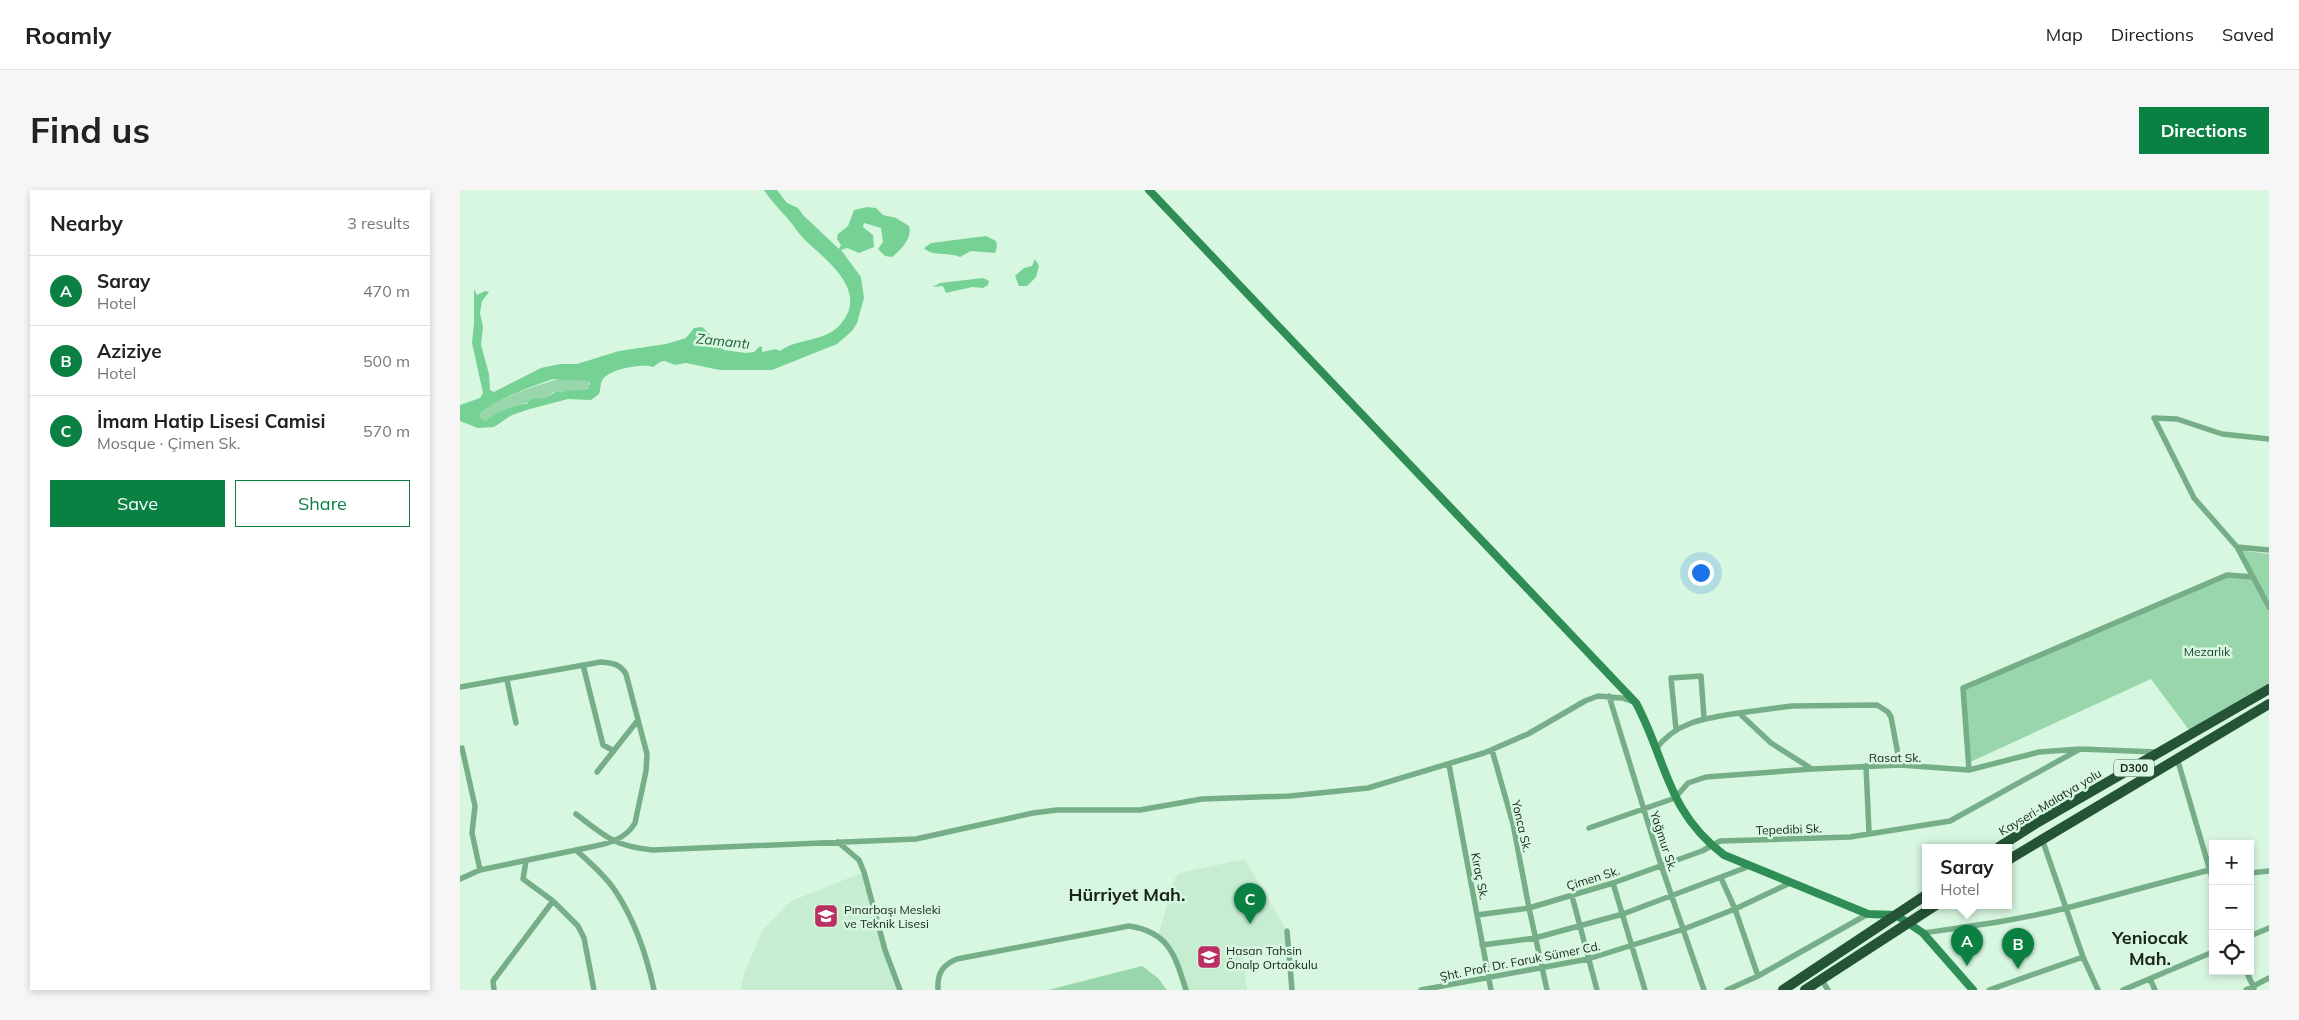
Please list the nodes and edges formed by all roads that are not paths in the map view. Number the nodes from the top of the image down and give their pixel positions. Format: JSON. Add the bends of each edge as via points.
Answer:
{"nodes":[{"id":1,"x":1149,"y":190,"type":"edge"},
{"id":2,"x":2269,"y":439,"type":"edge"},
{"id":3,"x":2237,"y":547,"type":"junction"},
{"id":4,"x":2269,"y":550,"type":"edge"},
{"id":5,"x":2253,"y":577,"type":"junction"},
{"id":6,"x":2269,"y":607,"type":"edge"},
{"id":7,"x":583,"y":666,"type":"junction"},
{"id":8,"x":507,"y":680,"type":"junction"},
{"id":9,"x":460,"y":686,"type":"edge"},
{"id":10,"x":2269,"y":689,"type":"edge"},
{"id":11,"x":1609,"y":696,"type":"junction"},
{"id":12,"x":1636,"y":702,"type":"junction"},
{"id":13,"x":2269,"y":704,"type":"edge"},
{"id":14,"x":1739,"y":713,"type":"junction"},
{"id":15,"x":1704,"y":718,"type":"junction"},
{"id":16,"x":638,"y":720,"type":"junction"},
{"id":17,"x":516,"y":723,"type":"dead end"},
{"id":18,"x":1676,"y":729,"type":"junction"},
{"id":19,"x":462,"y":748,"type":"dead end"},
{"id":20,"x":1656,"y":749,"type":"junction"},
{"id":21,"x":2080,"y":749,"type":"junction"},
{"id":22,"x":1492,"y":750,"type":"junction"},
{"id":23,"x":614,"y":751,"type":"junction"},
{"id":24,"x":2162,"y":752,"type":"junction"},
{"id":25,"x":2177,"y":758,"type":"junction"},
{"id":26,"x":1449,"y":765,"type":"junction"},
{"id":27,"x":1900,"y":765,"type":"junction"},
{"id":28,"x":1866,"y":766,"type":"junction"},
{"id":29,"x":1812,"y":769,"type":"junction"},
{"id":30,"x":1968,"y":770,"type":"junction"},
{"id":31,"x":597,"y":772,"type":"dead end"},
{"id":32,"x":1674,"y":798,"type":"junction"},
{"id":33,"x":1644,"y":809,"type":"junction"},
{"id":34,"x":576,"y":814,"type":"dead end"},
{"id":35,"x":1589,"y":828,"type":"dead end"},
{"id":36,"x":1869,"y":832,"type":"junction"},
{"id":37,"x":2042,"y":839,"type":"junction"},
{"id":38,"x":612,"y":842,"type":"junction"},
{"id":39,"x":838,"y":842,"type":"junction"},
{"id":40,"x":1710,"y":844,"type":"junction"},
{"id":41,"x":2004,"y":844,"type":"edge"},
{"id":42,"x":576,"y":850,"type":"junction"},
{"id":43,"x":2012,"y":858,"type":"edge"},
{"id":44,"x":526,"y":860,"type":"junction"},
{"id":45,"x":1661,"y":865,"type":"junction"},
{"id":46,"x":1750,"y":866,"type":"junction"},
{"id":47,"x":2209,"y":867,"type":"edge"},
{"id":48,"x":480,"y":870,"type":"junction"},
{"id":49,"x":2209,"y":870,"type":"edge"},
{"id":50,"x":2269,"y":871,"type":"edge"},
{"id":51,"x":2254,"y":873,"type":"edge"},
{"id":52,"x":1721,"y":878,"type":"junction"},
{"id":53,"x":460,"y":879,"type":"edge"},
{"id":54,"x":1790,"y":883,"type":"junction"},
{"id":55,"x":1613,"y":884,"type":"junction"},
{"id":56,"x":1572,"y":896,"type":"junction"},
{"id":57,"x":1672,"y":896,"type":"junction"},
{"id":58,"x":1922,"y":898,"type":"edge"},
{"id":59,"x":552,"y":901,"type":"junction"},
{"id":60,"x":1528,"y":908,"type":"junction"},
{"id":61,"x":2066,"y":908,"type":"junction"},
{"id":62,"x":1735,"y":909,"type":"junction"},
{"id":63,"x":1929,"y":909,"type":"edge"},
{"id":64,"x":1623,"y":914,"type":"junction"},
{"id":65,"x":1868,"y":914,"type":"junction"},
{"id":66,"x":1477,"y":915,"type":"junction"},
{"id":67,"x":1896,"y":915,"type":"junction"},
{"id":68,"x":1908,"y":922,"type":"junction"},
{"id":69,"x":1580,"y":926,"type":"junction"},
{"id":70,"x":2269,"y":928,"type":"edge"},
{"id":71,"x":1684,"y":929,"type":"junction"},
{"id":72,"x":1287,"y":931,"type":"dead end"},
{"id":73,"x":1922,"y":932,"type":"junction"},
{"id":74,"x":2254,"y":934,"type":"edge"},
{"id":75,"x":1535,"y":938,"type":"junction"},
{"id":76,"x":1482,"y":945,"type":"junction"},
{"id":77,"x":1632,"y":946,"type":"junction"},
{"id":78,"x":2209,"y":954,"type":"edge"},
{"id":79,"x":2083,"y":957,"type":"junction"},
{"id":80,"x":1588,"y":959,"type":"junction"},
{"id":81,"x":1542,"y":967,"type":"junction"},
{"id":82,"x":2248,"y":975,"type":"edge"},
{"id":83,"x":1758,"y":976,"type":"junction"},
{"id":84,"x":2269,"y":978,"type":"edge"},
{"id":85,"x":1489,"y":979,"type":"junction"},
{"id":86,"x":1821,"y":979,"type":"junction"},
{"id":87,"x":2150,"y":979,"type":"junction"},
{"id":88,"x":1447,"y":988,"type":"edge"},
{"id":89,"x":2254,"y":988,"type":"edge"},
{"id":90,"x":494,"y":990,"type":"edge"},
{"id":91,"x":594,"y":990,"type":"edge"},
{"id":92,"x":654,"y":990,"type":"edge"},
{"id":93,"x":900,"y":990,"type":"edge"},
{"id":94,"x":938,"y":990,"type":"edge"},
{"id":95,"x":1186,"y":990,"type":"edge"},
{"id":96,"x":1292,"y":990,"type":"edge"},
{"id":97,"x":1421,"y":990,"type":"edge"},
{"id":98,"x":1491,"y":990,"type":"edge"},
{"id":99,"x":1548,"y":990,"type":"edge"},
{"id":100,"x":1597,"y":990,"type":"edge"},
{"id":101,"x":1645,"y":990,"type":"edge"},
{"id":102,"x":1704,"y":990,"type":"edge"},
{"id":103,"x":1727,"y":990,"type":"edge"},
{"id":104,"x":1783,"y":990,"type":"edge"},
{"id":105,"x":1805,"y":990,"type":"edge"},
{"id":106,"x":1828,"y":990,"type":"edge"},
{"id":107,"x":1973,"y":990,"type":"edge"},
{"id":108,"x":1989,"y":990,"type":"edge"},
{"id":109,"x":2098,"y":990,"type":"edge"},
{"id":110,"x":2123,"y":990,"type":"edge"},
{"id":111,"x":2155,"y":990,"type":"edge"},
{"id":112,"x":2246,"y":990,"type":"edge"}],
"edges":[{"from":1,"to":12,"type":"street"},
{"from":2,"to":3,"type":"street","via":[[2222,434],[2177,419],[2154,418],[2194,498]]},
{"from":3,"to":4,"type":"street"},
{"from":3,"to":5,"type":"street"},
{"from":5,"to":6,"type":"street"},
{"from":5,"to":30,"type":"street","via":[[2227,575],[1963,688]]},
{"from":7,"to":8,"type":"street"},
{"from":7,"to":16,"type":"street","via":[[611,663],[623,669]]},
{"from":7,"to":23,"type":"street","via":[[603,746]]},
{"from":8,"to":9,"type":"street"},
{"from":8,"to":17,"type":"street"},
{"from":10,"to":24,"type":"highway","name":"Kayseri-Malatya yolu","number":"D300"},
{"from":11,"to":12,"type":"street"},
{"from":11,"to":22,"type":"street","via":[[1585,701],[1543,726]]},
{"from":11,"to":33,"type":"street","name":"Yağmur Sk."},
{"from":12,"to":20,"type":"street"},
{"from":13,"to":25,"type":"highway","number":"D300"},
{"from":14,"to":15,"type":"street"},
{"from":14,"to":27,"type":"street","via":[[1792,706],[1877,705],[1891,718]]},
{"from":14,"to":29,"type":"street","via":[[1771,743]]},
{"from":15,"to":18,"type":"street"},
{"from":15,"to":18,"type":"street","via":[[1701,676],[1671,678]]},
{"from":16,"to":23,"type":"street"},
{"from":16,"to":38,"type":"street","via":[[647,754],[646,771],[634,822],[626,834]]},
{"from":18,"to":20,"type":"street"},
{"from":19,"to":48,"type":"street","via":[[474,806],[472,833]]},
{"from":20,"to":32,"type":"street"},
{"from":21,"to":24,"type":"street","name":"Rasat Sk."},
{"from":21,"to":30,"type":"street","name":"Rasat Sk.","via":[[2039,752]]},
{"from":21,"to":36,"type":"street","name":"Tepedibi Sk.","via":[[1950,820]]},
{"from":22,"to":26,"type":"street"},
{"from":22,"to":60,"type":"street","name":"Yonca Sk.","via":[[1513,824]]},
{"from":23,"to":31,"type":"street"},
{"from":24,"to":41,"type":"highway","name":"Kayseri-Malatya yolu","number":"D300"},
{"from":25,"to":37,"type":"highway","number":"D300"},
{"from":25,"to":47,"type":"street"},
{"from":26,"to":39,"type":"street","via":[[1349,791],[1202,800],[1140,810],[1057,810],[916,839]]},
{"from":26,"to":66,"type":"street","name":"Kıraç Sk."},
{"from":27,"to":28,"type":"street","name":"Rasat Sk."},
{"from":27,"to":30,"type":"street","name":"Rasat Sk."},
{"from":28,"to":29,"type":"street","name":"Rasat Sk."},
{"from":28,"to":36,"type":"street"},
{"from":29,"to":32,"type":"street","name":"Rasat Sk.","via":[[1706,777],[1688,783]]},
{"from":32,"to":33,"type":"street"},
{"from":32,"to":40,"type":"street"},
{"from":33,"to":35,"type":"street"},
{"from":33,"to":45,"type":"street","name":"Yağmur Sk."},
{"from":34,"to":38,"type":"street"},
{"from":36,"to":40,"type":"street","name":"Tepedibi Sk.","via":[[1850,837]]},
{"from":37,"to":43,"type":"highway","number":"D300"},
{"from":37,"to":61,"type":"street"},
{"from":38,"to":39,"type":"street","via":[[653,850]]},
{"from":38,"to":42,"type":"street"},
{"from":39,"to":93,"type":"street","via":[[859,860]]},
{"from":40,"to":45,"type":"street","name":"Çimen Sk.","via":[[1702,851]]},
{"from":40,"to":46,"type":"street","via":[[1724,855]]},
{"from":42,"to":44,"type":"street"},
{"from":42,"to":92,"type":"street","via":[[616,891],[640,943]]},
{"from":44,"to":48,"type":"street"},
{"from":44,"to":59,"type":"street","via":[[523,879]]},
{"from":45,"to":55,"type":"street","name":"Çimen Sk."},
{"from":45,"to":57,"type":"street","name":"Yağmur Sk."},
{"from":46,"to":52,"type":"street"},
{"from":46,"to":54,"type":"street"},
{"from":48,"to":53,"type":"street"},
{"from":49,"to":61,"type":"street"},
{"from":50,"to":51,"type":"street"},
{"from":52,"to":57,"type":"street"},
{"from":52,"to":62,"type":"street"},
{"from":54,"to":62,"type":"street","name":"Şht. Prof. Dr. Faruk Sümer Cd."},
{"from":54,"to":65,"type":"street"},
{"from":55,"to":56,"type":"street","name":"Çimen Sk."},
{"from":55,"to":64,"type":"street"},
{"from":56,"to":60,"type":"street","name":"Çimen Sk."},
{"from":56,"to":69,"type":"street"},
{"from":57,"to":64,"type":"street"},
{"from":57,"to":71,"type":"street","name":"Yağmur Sk."},
{"from":58,"to":67,"type":"highway"},
{"from":59,"to":90,"type":"street","via":[[493,981]]},
{"from":59,"to":91,"type":"street","via":[[578,926],[584,938]]},
{"from":60,"to":66,"type":"street","name":"Çimen Sk."},
{"from":60,"to":75,"type":"street","name":"Yonca Sk."},
{"from":61,"to":73,"type":"street","via":[[1998,923]]},
{"from":61,"to":79,"type":"street"},
{"from":62,"to":71,"type":"street","name":"Şht. Prof. Dr. Faruk Sümer Cd."},
{"from":62,"to":83,"type":"street"},
{"from":63,"to":68,"type":"highway"},
{"from":64,"to":69,"type":"street"},
{"from":64,"to":77,"type":"street"},
{"from":65,"to":67,"type":"street"},
{"from":65,"to":83,"type":"street"},
{"from":66,"to":76,"type":"street","name":"Kıraç Sk."},
{"from":67,"to":68,"type":"street"},
{"from":67,"to":104,"type":"highway"},
{"from":68,"to":73,"type":"street"},
{"from":68,"to":86,"type":"highway"},
{"from":69,"to":75,"type":"street"},
{"from":69,"to":80,"type":"street"},
{"from":70,"to":74,"type":"street"},
{"from":71,"to":77,"type":"street","name":"Şht. Prof. Dr. Faruk Sümer Cd."},
{"from":71,"to":102,"type":"street","name":"Yağmur Sk."},
{"from":72,"to":96,"type":"street"},
{"from":73,"to":107,"type":"street"},
{"from":75,"to":76,"type":"street"},
{"from":75,"to":81,"type":"street","name":"Yonca Sk."},
{"from":76,"to":85,"type":"street","name":"Kıraç Sk."},
{"from":77,"to":80,"type":"street","name":"Şht. Prof. Dr. Faruk Sümer Cd."},
{"from":77,"to":101,"type":"street"},
{"from":78,"to":87,"type":"street"},
{"from":79,"to":108,"type":"street"},
{"from":79,"to":109,"type":"street"},
{"from":80,"to":81,"type":"street","name":"Şht. Prof. Dr. Faruk Sümer Cd."},
{"from":80,"to":100,"type":"street"},
{"from":81,"to":85,"type":"street","name":"Şht. Prof. Dr. Faruk Sümer Cd."},
{"from":81,"to":99,"type":"street","name":"Yonca Sk."},
{"from":82,"to":89,"type":"street"},
{"from":83,"to":103,"type":"street"},
{"from":84,"to":89,"type":"street"},
{"from":85,"to":88,"type":"street","name":"Şht. Prof. Dr. Faruk Sümer Cd."},
{"from":85,"to":98,"type":"street","name":"Kıraç Sk."},
{"from":86,"to":105,"type":"highway"},
{"from":86,"to":106,"type":"street"},
{"from":87,"to":110,"type":"street"},
{"from":87,"to":111,"type":"street"},
{"from":88,"to":97,"type":"street","name":"Şht. Prof. Dr. Faruk Sümer Cd."},
{"from":89,"to":112,"type":"street"},
{"from":94,"to":95,"type":"street","via":[[940,971],[946,963],[957,959],[1129,926],[1149,930],[1165,941],[1177,962]]}]}
